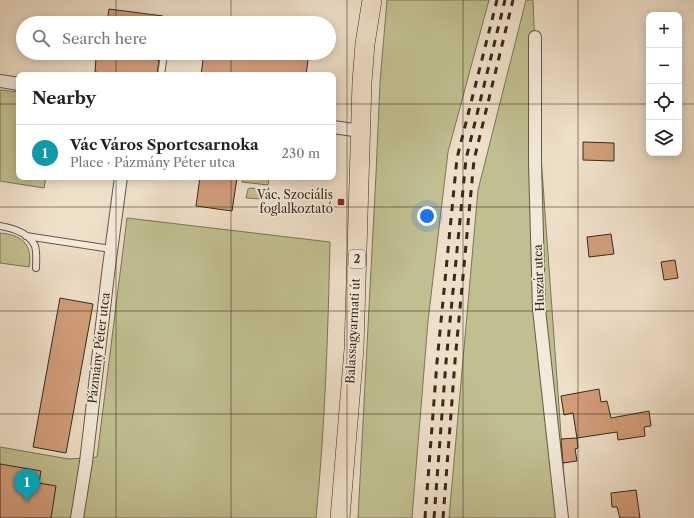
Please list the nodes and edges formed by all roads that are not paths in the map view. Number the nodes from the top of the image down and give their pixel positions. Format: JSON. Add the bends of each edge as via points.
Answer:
{"nodes":[{"id":1,"x":372,"y":0,"type":"edge"},
{"id":2,"x":535,"y":37,"type":"dead end"},
{"id":3,"x":163,"y":60,"type":"edge"},
{"id":4,"x":162,"y":72,"type":"edge"},
{"id":5,"x":0,"y":81,"type":"edge"},
{"id":6,"x":16,"y":84,"type":"edge"},
{"id":7,"x":336,"y":128,"type":"edge"},
{"id":8,"x":362,"y":131,"type":"junction"},
{"id":9,"x":121,"y":180,"type":"edge"},
{"id":10,"x":0,"y":226,"type":"edge"},
{"id":11,"x":26,"y":236,"type":"junction"},
{"id":12,"x":112,"y":249,"type":"junction"},
{"id":13,"x":36,"y":268,"type":"dead end"},
{"id":14,"x":77,"y":518,"type":"edge"},
{"id":15,"x":340,"y":518,"type":"edge"},
{"id":16,"x":562,"y":518,"type":"edge"}],
"edges":[{"from":1,"to":8,"type":"main road","name":"Balassagyarmati út","number":"2","via":[[362,82]]},
{"from":2,"to":16,"type":"street","name":"Huszár utca","via":[[539,309]]},
{"from":3,"to":4,"type":"lane"},
{"from":5,"to":6,"type":"street"},
{"from":7,"to":8,"type":"street"},
{"from":8,"to":15,"type":"main road","name":"Balassagyarmati út","number":"2","via":[[354,349]]},
{"from":9,"to":12,"type":"street","name":"Pázmány Péter utca"},
{"from":10,"to":11,"type":"lane","via":[[14,228]]},
{"from":11,"to":12,"type":"lane"},
{"from":11,"to":13,"type":"lane","via":[[35,246]]},
{"from":12,"to":14,"type":"street","name":"Pázmány Péter utca"}]}
